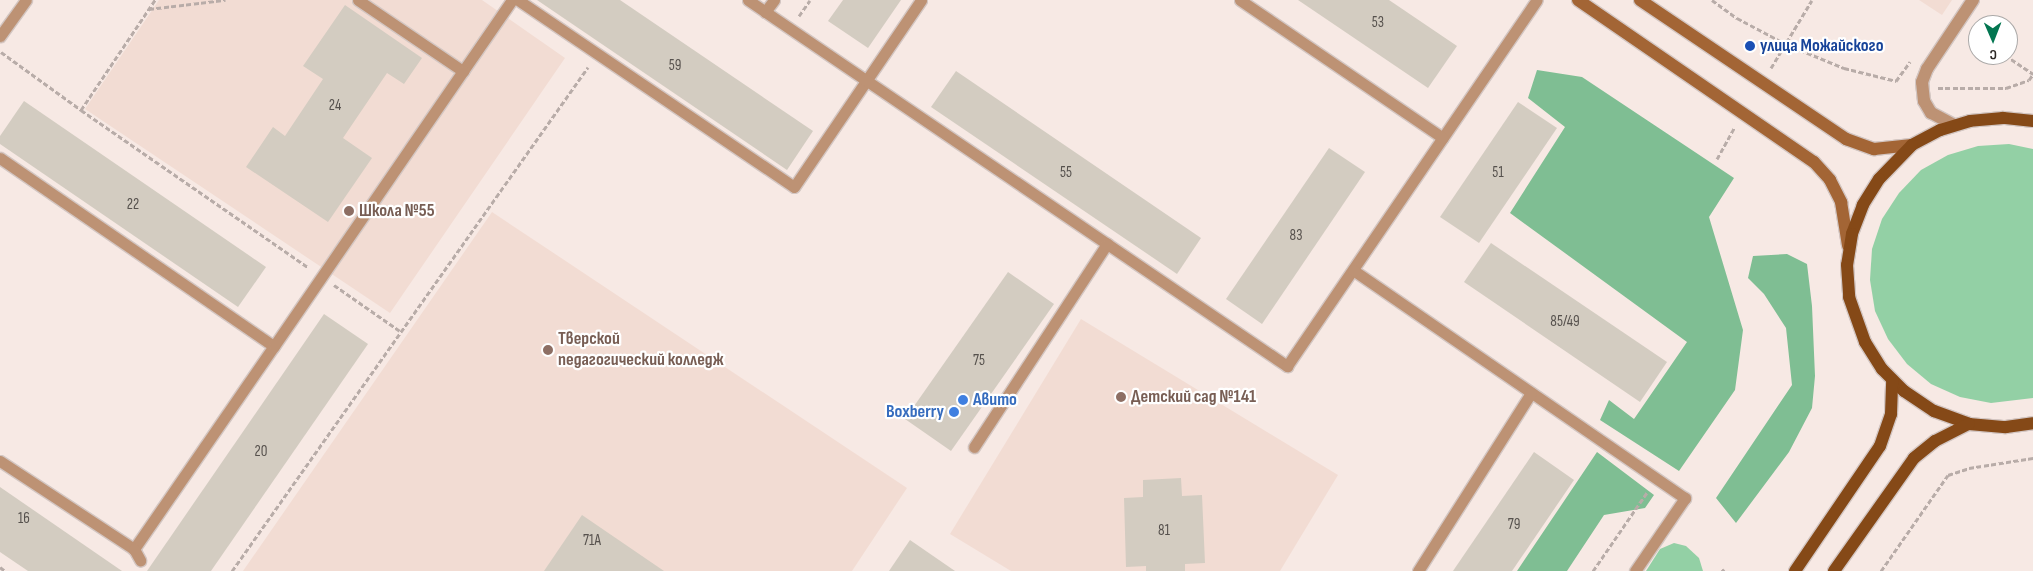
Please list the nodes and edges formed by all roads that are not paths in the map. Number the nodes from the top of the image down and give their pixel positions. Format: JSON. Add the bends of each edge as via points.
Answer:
{"nodes":[{"id":1,"x":26,"y":0,"type":"edge"},
{"id":2,"x":358,"y":0,"type":"edge"},
{"id":3,"x":512,"y":0,"type":"edge"},
{"id":4,"x":518,"y":0,"type":"edge"},
{"id":5,"x":748,"y":0,"type":"edge"},
{"id":6,"x":774,"y":0,"type":"edge"},
{"id":7,"x":921,"y":0,"type":"edge"},
{"id":8,"x":1240,"y":0,"type":"edge"},
{"id":9,"x":1537,"y":0,"type":"edge"},
{"id":10,"x":1578,"y":0,"type":"edge"},
{"id":11,"x":1640,"y":0,"type":"edge"},
{"id":12,"x":1973,"y":0,"type":"edge"},
{"id":13,"x":766,"y":12,"type":"junction"},
{"id":14,"x":0,"y":36,"type":"edge"},
{"id":15,"x":463,"y":71,"type":"junction"},
{"id":16,"x":866,"y":81,"type":"junction"},
{"id":17,"x":2033,"y":121,"type":"edge"},
{"id":18,"x":1954,"y":125,"type":"junction"},
{"id":19,"x":1443,"y":138,"type":"junction"},
{"id":20,"x":1912,"y":145,"type":"junction"},
{"id":21,"x":0,"y":158,"type":"edge"},
{"id":22,"x":1108,"y":244,"type":"junction"},
{"id":23,"x":1848,"y":250,"type":"junction"},
{"id":24,"x":1352,"y":270,"type":"junction"},
{"id":25,"x":274,"y":346,"type":"junction"},
{"id":26,"x":1892,"y":380,"type":"junction"},
{"id":27,"x":1532,"y":393,"type":"junction"},
{"id":28,"x":2033,"y":423,"type":"edge"},
{"id":29,"x":1969,"y":424,"type":"junction"},
{"id":30,"x":974,"y":447,"type":"dead end"},
{"id":31,"x":0,"y":461,"type":"edge"},
{"id":32,"x":134,"y":549,"type":"junction"},
{"id":33,"x":140,"y":560,"type":"dead end"},
{"id":34,"x":1418,"y":571,"type":"edge"},
{"id":35,"x":1635,"y":571,"type":"edge"},
{"id":36,"x":1795,"y":571,"type":"edge"},
{"id":37,"x":1834,"y":571,"type":"edge"}],
"edges":[{"from":1,"to":14,"type":"lane"},
{"from":2,"to":15,"type":"lane"},
{"from":3,"to":15,"type":"lane"},
{"from":4,"to":16,"type":"lane","via":[[794,187]]},
{"from":5,"to":13,"type":"lane"},
{"from":6,"to":13,"type":"lane"},
{"from":7,"to":16,"type":"lane"},
{"from":8,"to":19,"type":"lane"},
{"from":9,"to":19,"type":"lane"},
{"from":10,"to":23,"type":"main road","via":[[1814,162],[1830,180],[1841,202],[1847,225]]},
{"from":11,"to":20,"type":"main road","via":[[1855,144],[1884,150]]},
{"from":12,"to":18,"type":"street","via":[[1927,69],[1922,86],[1924,102],[1931,113]]},
{"from":13,"to":16,"type":"lane"},
{"from":15,"to":25,"type":"lane"},
{"from":16,"to":22,"type":"lane"},
{"from":17,"to":18,"type":"main road","via":[[1987,118]]},
{"from":18,"to":20,"type":"main road"},
{"from":19,"to":24,"type":"lane"},
{"from":20,"to":23,"type":"main road","via":[[1871,192],[1857,220]]},
{"from":21,"to":25,"type":"lane"},
{"from":22,"to":24,"type":"lane","via":[[1287,366]]},
{"from":22,"to":30,"type":"lane"},
{"from":23,"to":26,"type":"main road","via":[[1847,281],[1853,312],[1869,349]]},
{"from":24,"to":27,"type":"lane"},
{"from":25,"to":32,"type":"lane"},
{"from":26,"to":29,"type":"main road","via":[[1934,410]]},
{"from":26,"to":36,"type":"main road","via":[[1891,414],[1880,446]]},
{"from":27,"to":34,"type":"lane"},
{"from":27,"to":35,"type":"lane","via":[[1685,498]]},
{"from":28,"to":29,"type":"main road","via":[[2006,427]]},
{"from":29,"to":37,"type":"main road","via":[[1935,441],[1914,458]]},
{"from":31,"to":32,"type":"lane"},
{"from":32,"to":33,"type":"lane"}]}
